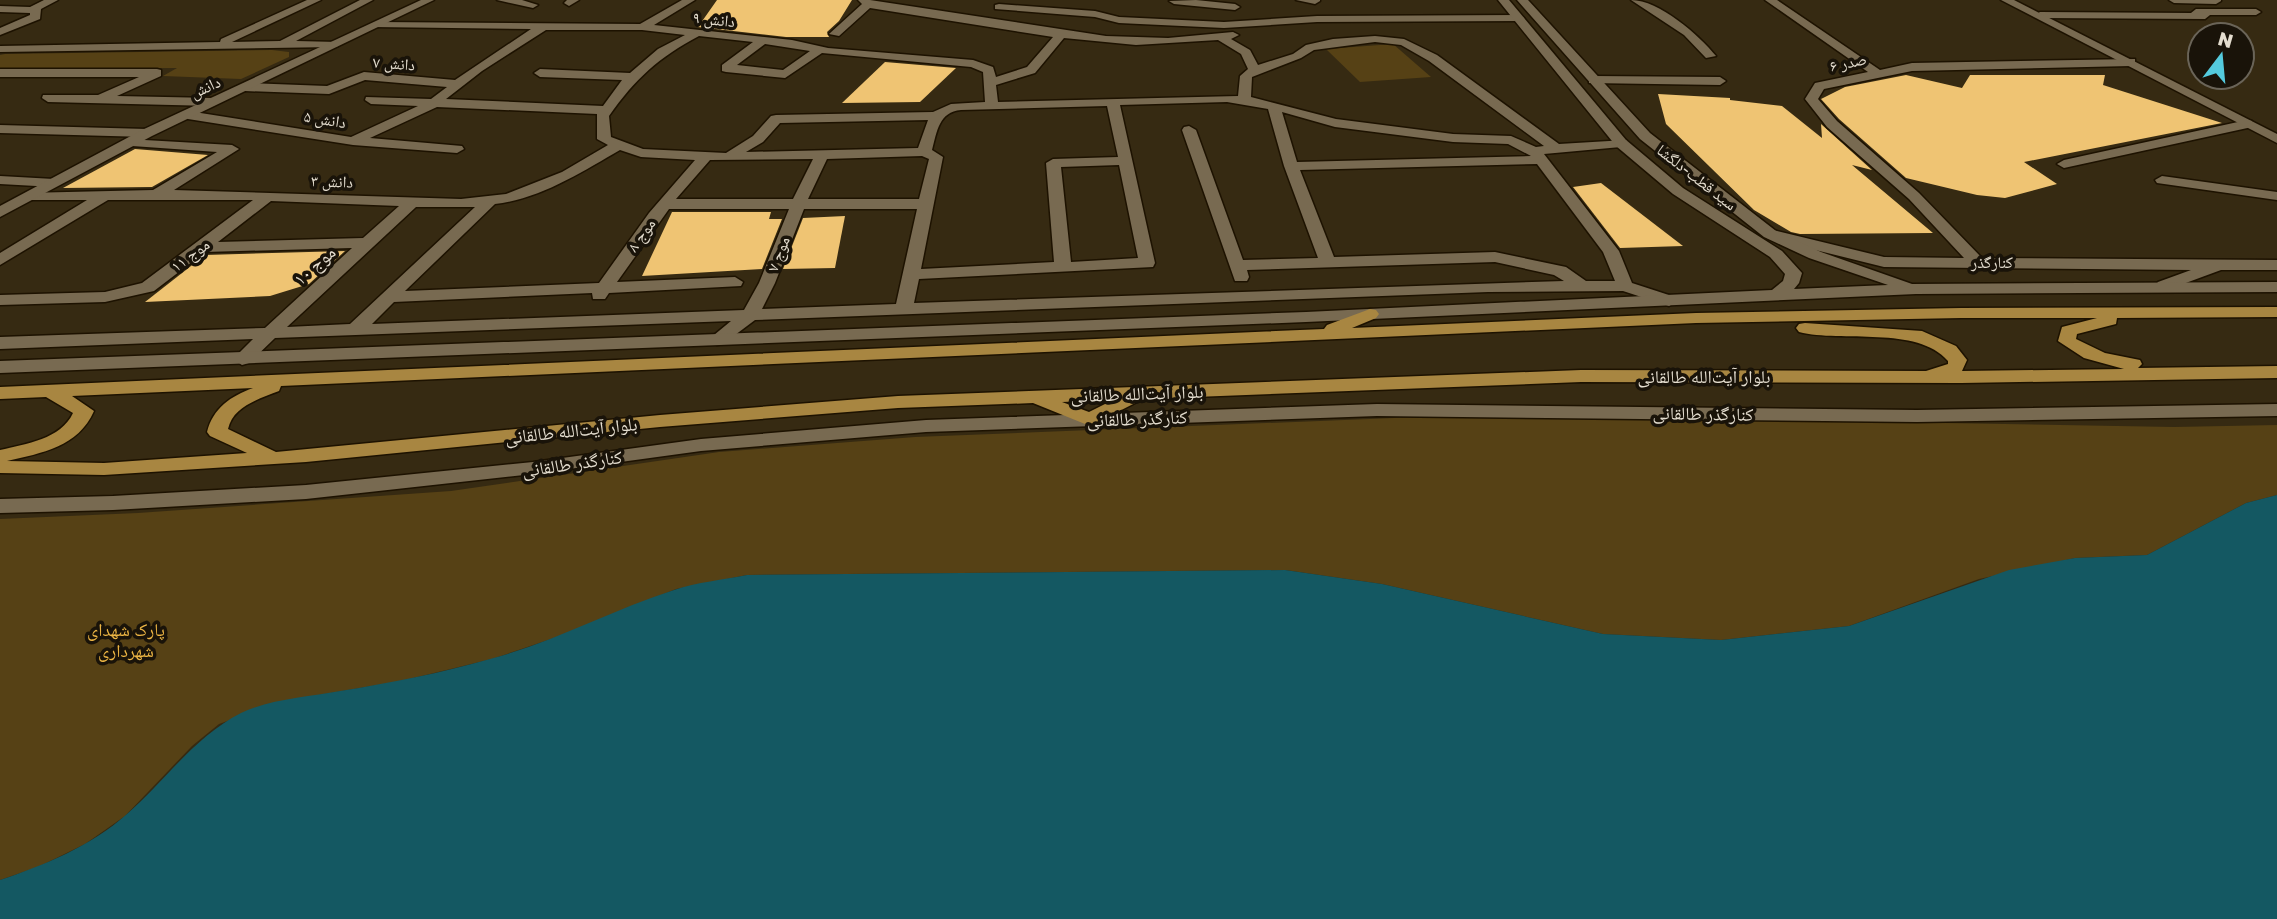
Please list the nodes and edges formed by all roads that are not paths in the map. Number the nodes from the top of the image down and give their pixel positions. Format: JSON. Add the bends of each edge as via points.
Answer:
{"nodes":[{"id":1,"x":53,"y":0,"type":"edge"},
{"id":2,"x":316,"y":0,"type":"edge"},
{"id":3,"x":368,"y":0,"type":"edge"},
{"id":4,"x":429,"y":0,"type":"edge"},
{"id":5,"x":502,"y":0,"type":"edge"},
{"id":6,"x":690,"y":0,"type":"edge"},
{"id":7,"x":1301,"y":0,"type":"edge"},
{"id":8,"x":1503,"y":0,"type":"edge"},
{"id":9,"x":1522,"y":0,"type":"edge"},
{"id":10,"x":1636,"y":0,"type":"edge"},
{"id":11,"x":1770,"y":0,"type":"edge"},
{"id":12,"x":2006,"y":0,"type":"edge"},
{"id":13,"x":2160,"y":0,"type":"edge"},
{"id":14,"x":2174,"y":0,"type":"edge"},
{"id":15,"x":1174,"y":1,"type":"edge"},
{"id":16,"x":1315,"y":1,"type":"edge"},
{"id":17,"x":866,"y":2,"type":"edge"},
{"id":18,"x":1237,"y":4,"type":"edge"},
{"id":19,"x":533,"y":5,"type":"dead end"},
{"id":20,"x":999,"y":7,"type":"dead end"},
{"id":21,"x":0,"y":9,"type":"edge"},
{"id":22,"x":36,"y":9,"type":"junction"},
{"id":23,"x":2040,"y":15,"type":"junction"},
{"id":24,"x":2190,"y":16,"type":"junction"},
{"id":25,"x":1519,"y":18,"type":"junction"},
{"id":26,"x":377,"y":25,"type":"junction"},
{"id":27,"x":544,"y":26,"type":"junction"},
{"id":28,"x":642,"y":27,"type":"junction"},
{"id":29,"x":1222,"y":31,"type":"junction"},
{"id":30,"x":0,"y":32,"type":"edge"},
{"id":31,"x":697,"y":33,"type":"junction"},
{"id":32,"x":1270,"y":33,"type":"dead end"},
{"id":33,"x":835,"y":34,"type":"dead end"},
{"id":34,"x":1060,"y":36,"type":"junction"},
{"id":35,"x":763,"y":40,"type":"junction"},
{"id":36,"x":334,"y":44,"type":"junction"},
{"id":37,"x":1539,"y":44,"type":"junction"},
{"id":38,"x":1559,"y":44,"type":"junction"},
{"id":39,"x":217,"y":45,"type":"junction"},
{"id":40,"x":281,"y":45,"type":"junction"},
{"id":41,"x":820,"y":49,"type":"junction"},
{"id":42,"x":0,"y":50,"type":"edge"},
{"id":43,"x":1710,"y":57,"type":"dead end"},
{"id":44,"x":2131,"y":62,"type":"junction"},
{"id":45,"x":1255,"y":70,"type":"junction"},
{"id":46,"x":0,"y":73,"type":"edge"},
{"id":47,"x":40,"y":73,"type":"junction"},
{"id":48,"x":540,"y":73,"type":"dead end"},
{"id":49,"x":1878,"y":74,"type":"junction"},
{"id":50,"x":634,"y":76,"type":"junction"},
{"id":51,"x":1593,"y":80,"type":"junction"},
{"id":52,"x":1720,"y":81,"type":"dead end"},
{"id":53,"x":990,"y":83,"type":"junction"},
{"id":54,"x":459,"y":84,"type":"junction"},
{"id":55,"x":10,"y":86,"type":"dead end"},
{"id":56,"x":245,"y":87,"type":"junction"},
{"id":57,"x":48,"y":98,"type":"dead end"},
{"id":58,"x":100,"y":99,"type":"junction"},
{"id":59,"x":371,"y":100,"type":"dead end"},
{"id":60,"x":1244,"y":100,"type":"junction"},
{"id":61,"x":214,"y":102,"type":"junction"},
{"id":62,"x":1113,"y":102,"type":"junction"},
{"id":63,"x":434,"y":103,"type":"junction"},
{"id":64,"x":992,"y":106,"type":"junction"},
{"id":65,"x":1274,"y":106,"type":"junction"},
{"id":66,"x":606,"y":110,"type":"junction"},
{"id":67,"x":188,"y":115,"type":"junction"},
{"id":68,"x":934,"y":116,"type":"junction"},
{"id":69,"x":2248,"y":124,"type":"junction"},
{"id":70,"x":0,"y":130,"type":"edge"},
{"id":71,"x":1189,"y":130,"type":"dead end"},
{"id":72,"x":147,"y":134,"type":"junction"},
{"id":73,"x":2277,"y":139,"type":"edge"},
{"id":74,"x":353,"y":141,"type":"junction"},
{"id":75,"x":132,"y":142,"type":"junction"},
{"id":76,"x":1620,"y":143,"type":"junction"},
{"id":77,"x":619,"y":145,"type":"junction"},
{"id":78,"x":457,"y":149,"type":"dead end"},
{"id":79,"x":1558,"y":150,"type":"junction"},
{"id":80,"x":924,"y":152,"type":"junction"},
{"id":81,"x":822,"y":155,"type":"junction"},
{"id":82,"x":1537,"y":155,"type":"junction"},
{"id":83,"x":706,"y":156,"type":"junction"},
{"id":84,"x":729,"y":157,"type":"junction"},
{"id":85,"x":1126,"y":161,"type":"junction"},
{"id":86,"x":2064,"y":164,"type":"dead end"},
{"id":87,"x":1291,"y":166,"type":"junction"},
{"id":88,"x":0,"y":180,"type":"edge"},
{"id":89,"x":2162,"y":180,"type":"dead end"},
{"id":90,"x":54,"y":183,"type":"junction"},
{"id":91,"x":155,"y":195,"type":"junction"},
{"id":92,"x":30,"y":196,"type":"junction"},
{"id":93,"x":104,"y":196,"type":"junction"},
{"id":94,"x":268,"y":196,"type":"junction"},
{"id":95,"x":2277,"y":196,"type":"edge"},
{"id":96,"x":491,"y":200,"type":"junction"},
{"id":97,"x":412,"y":202,"type":"junction"},
{"id":98,"x":664,"y":204,"type":"junction"},
{"id":99,"x":798,"y":204,"type":"junction"},
{"id":100,"x":926,"y":204,"type":"junction"},
{"id":101,"x":0,"y":212,"type":"edge"},
{"id":102,"x":1770,"y":234,"type":"junction"},
{"id":103,"x":370,"y":243,"type":"junction"},
{"id":104,"x":201,"y":247,"type":"junction"},
{"id":105,"x":0,"y":260,"type":"edge"},
{"id":106,"x":1328,"y":262,"type":"junction"},
{"id":107,"x":1977,"y":262,"type":"junction"},
{"id":108,"x":1236,"y":265,"type":"junction"},
{"id":109,"x":2219,"y":265,"type":"junction"},
{"id":110,"x":2277,"y":265,"type":"edge"},
{"id":111,"x":1063,"y":267,"type":"junction"},
{"id":112,"x":911,"y":274,"type":"junction"},
{"id":113,"x":735,"y":282,"type":"dead end"},
{"id":114,"x":1582,"y":286,"type":"junction"},
{"id":115,"x":1625,"y":286,"type":"junction"},
{"id":116,"x":2164,"y":286,"type":"junction"},
{"id":117,"x":2277,"y":287,"type":"edge"},
{"id":118,"x":604,"y":288,"type":"junction"},
{"id":119,"x":1916,"y":289,"type":"junction"},
{"id":120,"x":1777,"y":295,"type":"junction"},
{"id":121,"x":1247,"y":296,"type":"junction"},
{"id":122,"x":389,"y":297,"type":"junction"},
{"id":123,"x":0,"y":300,"type":"edge"},
{"id":124,"x":1669,"y":301,"type":"junction"},
{"id":125,"x":904,"y":308,"type":"junction"},
{"id":126,"x":2139,"y":311,"type":"junction"},
{"id":127,"x":2277,"y":312,"type":"edge"},
{"id":128,"x":1370,"y":314,"type":"junction"},
{"id":129,"x":750,"y":315,"type":"junction"},
{"id":130,"x":1696,"y":318,"type":"junction"},
{"id":131,"x":582,"y":320,"type":"junction"},
{"id":132,"x":356,"y":329,"type":"junction"},
{"id":133,"x":272,"y":332,"type":"junction"},
{"id":134,"x":1316,"y":335,"type":"junction"},
{"id":135,"x":718,"y":340,"type":"junction"},
{"id":136,"x":0,"y":343,"type":"edge"},
{"id":137,"x":242,"y":359,"type":"junction"},
{"id":138,"x":0,"y":367,"type":"edge"},
{"id":139,"x":2277,"y":372,"type":"edge"},
{"id":140,"x":2231,"y":373,"type":"junction"},
{"id":141,"x":1915,"y":376,"type":"junction"},
{"id":142,"x":287,"y":381,"type":"junction"},
{"id":143,"x":50,"y":392,"type":"junction"},
{"id":144,"x":0,"y":393,"type":"edge"},
{"id":145,"x":1140,"y":393,"type":"junction"},
{"id":146,"x":1032,"y":397,"type":"junction"},
{"id":147,"x":2277,"y":410,"type":"edge"},
{"id":148,"x":1090,"y":420,"type":"junction"},
{"id":149,"x":0,"y":456,"type":"edge"},
{"id":150,"x":276,"y":458,"type":"junction"},
{"id":151,"x":0,"y":467,"type":"edge"},
{"id":152,"x":0,"y":506,"type":"edge"}],
"edges":[{"from":1,"to":22,"type":"street"},
{"from":2,"to":39,"type":"street"},
{"from":3,"to":40,"type":"street"},
{"from":4,"to":26,"type":"street","name":"دانش"},
{"from":5,"to":19,"type":"street"},
{"from":6,"to":28,"type":"street"},
{"from":7,"to":16,"type":"street"},
{"from":8,"to":25,"type":"street","name":"سید قطب-دلگشا"},
{"from":9,"to":38,"type":"street","name":"سید قطب-دلگشا"},
{"from":10,"to":43,"type":"street","via":[[1688,33]]},
{"from":11,"to":49,"type":"street"},
{"from":12,"to":23,"type":"street"},
{"from":13,"to":24,"type":"street"},
{"from":14,"to":24,"type":"street","via":[[2233,2],[2256,12],[2196,12],[2205,16]]},
{"from":15,"to":18,"type":"street"},
{"from":17,"to":33,"type":"street"},
{"from":17,"to":34,"type":"street"},
{"from":18,"to":29,"type":"street"},
{"from":20,"to":29,"type":"street","via":[[1119,15]]},
{"from":21,"to":22,"type":"street"},
{"from":22,"to":30,"type":"street","via":[[36,17]]},
{"from":23,"to":24,"type":"street"},
{"from":23,"to":44,"type":"street"},
{"from":25,"to":29,"type":"street","via":[[1317,19]]},
{"from":25,"to":37,"type":"street","name":"سید قطب-دلگشا"},
{"from":26,"to":27,"type":"street","name":"دانش ۹"},
{"from":26,"to":36,"type":"street","name":"دانش"},
{"from":27,"to":28,"type":"street","name":"دانش ۹"},
{"from":27,"to":54,"type":"street"},
{"from":28,"to":31,"type":"street","name":"دانش ۹"},
{"from":29,"to":32,"type":"street"},
{"from":29,"to":34,"type":"street","via":[[1155,44]]},
{"from":29,"to":45,"type":"street","via":[[1246,51]]},
{"from":31,"to":35,"type":"street","name":"دانش ۹"},
{"from":31,"to":50,"type":"street","via":[[662,51]]},
{"from":34,"to":53,"type":"street","via":[[1031,70]]},
{"from":35,"to":41,"type":"street","name":"دانش ۹"},
{"from":35,"to":41,"type":"street","via":[[726,68],[785,74]]},
{"from":36,"to":40,"type":"street"},
{"from":36,"to":56,"type":"street","name":"دانش"},
{"from":37,"to":38,"type":"street"},
{"from":37,"to":76,"type":"street","name":"سید قطب-دلگشا"},
{"from":38,"to":51,"type":"street","name":"سید قطب-دلگشا"},
{"from":39,"to":40,"type":"street"},
{"from":39,"to":42,"type":"street"},
{"from":41,"to":53,"type":"street","name":"دانش ۹","via":[[973,64],[989,70]]},
{"from":44,"to":49,"type":"street","name":"صدر ۶","via":[[1912,67]]},
{"from":44,"to":69,"type":"street"},
{"from":45,"to":60,"type":"street","via":[[1246,76]]},
{"from":45,"to":79,"type":"street","via":[[1333,42],[1404,42],[1433,58]]},
{"from":46,"to":47,"type":"street"},
{"from":47,"to":55,"type":"street"},
{"from":47,"to":58,"type":"street","via":[[157,73]]},
{"from":48,"to":50,"type":"street"},
{"from":49,"to":107,"type":"street","name":"صدر ۶","via":[[1819,86],[1811,99]]},
{"from":50,"to":66,"type":"street"},
{"from":51,"to":52,"type":"street"},
{"from":51,"to":102,"type":"street","name":"سید قطب-دلگشا","via":[[1645,136]]},
{"from":53,"to":64,"type":"street"},
{"from":54,"to":56,"type":"street","name":"دانش ۷","via":[[364,76],[330,90]]},
{"from":54,"to":63,"type":"street"},
{"from":56,"to":61,"type":"street","name":"دانش"},
{"from":57,"to":58,"type":"street"},
{"from":58,"to":61,"type":"street"},
{"from":59,"to":63,"type":"street"},
{"from":60,"to":62,"type":"street"},
{"from":60,"to":65,"type":"street"},
{"from":61,"to":67,"type":"street","name":"دانش"},
{"from":62,"to":64,"type":"street"},
{"from":62,"to":85,"type":"street"},
{"from":63,"to":66,"type":"street"},
{"from":63,"to":74,"type":"street"},
{"from":64,"to":68,"type":"street","via":[[949,108]]},
{"from":65,"to":82,"type":"street","via":[[1335,123],[1453,138],[1511,140]]},
{"from":65,"to":87,"type":"street"},
{"from":66,"to":77,"type":"street","via":[[602,116],[604,139]]},
{"from":67,"to":72,"type":"street","name":"دانش"},
{"from":67,"to":74,"type":"street","name":"دانش ۵"},
{"from":68,"to":80,"type":"street"},
{"from":68,"to":84,"type":"street","via":[[776,119],[758,139]]},
{"from":69,"to":73,"type":"street"},
{"from":69,"to":86,"type":"street"},
{"from":70,"to":72,"type":"street"},
{"from":71,"to":108,"type":"street"},
{"from":72,"to":75,"type":"street","name":"دانش"},
{"from":74,"to":78,"type":"street","name":"دانش ۵"},
{"from":75,"to":90,"type":"street","name":"دانش"},
{"from":75,"to":91,"type":"street","via":[[232,149]]},
{"from":76,"to":79,"type":"street"},
{"from":76,"to":120,"type":"street","name":"سید قطب-دلگشا","via":[[1678,191],[1776,254],[1794,273],[1791,283]]},
{"from":77,"to":83,"type":"street","via":[[641,153]]},
{"from":77,"to":96,"type":"street","name":"دانش ۳","via":[[567,175],[509,198]]},
{"from":79,"to":82,"type":"street"},
{"from":80,"to":81,"type":"street"},
{"from":80,"to":100,"type":"street","via":[[936,157]]},
{"from":81,"to":84,"type":"street"},
{"from":81,"to":99,"type":"street","name":"موج ۷"},
{"from":82,"to":87,"type":"street"},
{"from":82,"to":115,"type":"street","via":[[1611,251]]},
{"from":83,"to":84,"type":"street"},
{"from":83,"to":98,"type":"street","name":"موج ۸"},
{"from":85,"to":111,"type":"street","via":[[1053,163]]},
{"from":85,"to":111,"type":"street","via":[[1147,263]]},
{"from":87,"to":106,"type":"street"},
{"from":88,"to":90,"type":"street"},
{"from":89,"to":95,"type":"street"},
{"from":90,"to":92,"type":"street","name":"دانش"},
{"from":91,"to":93,"type":"street","name":"دانش ۳"},
{"from":91,"to":94,"type":"street","name":"دانش ۳"},
{"from":92,"to":93,"type":"street","name":"دانش ۳"},
{"from":92,"to":101,"type":"street","name":"دانش"},
{"from":93,"to":105,"type":"street"},
{"from":94,"to":97,"type":"street","name":"دانش ۳"},
{"from":94,"to":104,"type":"street","name":"موج ۱۱"},
{"from":96,"to":97,"type":"street","name":"دانش ۳"},
{"from":96,"to":122,"type":"street"},
{"from":97,"to":103,"type":"street","name":"موج ۱۰"},
{"from":98,"to":99,"type":"street"},
{"from":98,"to":118,"type":"street","name":"موج ۸"},
{"from":99,"to":100,"type":"street"},
{"from":99,"to":129,"type":"street","name":"موج ۷"},
{"from":100,"to":112,"type":"street"},
{"from":102,"to":107,"type":"street","name":"کنارگذر","via":[[1884,262]]},
{"from":102,"to":119,"type":"street","name":"سید قطب-دلگشا","via":[[1815,255]]},
{"from":103,"to":104,"type":"street"},
{"from":103,"to":133,"type":"street","name":"موج ۱۰"},
{"from":104,"to":123,"type":"street","name":"موج ۱۱","via":[[148,287],[105,298]]},
{"from":106,"to":108,"type":"street"},
{"from":106,"to":114,"type":"street","via":[[1495,257],[1560,271]]},
{"from":107,"to":109,"type":"street","name":"کنارگذر"},
{"from":108,"to":121,"type":"street"},
{"from":109,"to":110,"type":"street","name":"کنارگذر"},
{"from":109,"to":116,"type":"street","name":"کنارگذر"},
{"from":111,"to":112,"type":"street"},
{"from":112,"to":125,"type":"street"},
{"from":113,"to":118,"type":"street"},
{"from":114,"to":115,"type":"street"},
{"from":114,"to":121,"type":"street"},
{"from":115,"to":124,"type":"street"},
{"from":116,"to":117,"type":"street"},
{"from":116,"to":119,"type":"street"},
{"from":118,"to":122,"type":"street"},
{"from":118,"to":131,"type":"street","name":"موج ۸"},
{"from":119,"to":120,"type":"street"},
{"from":120,"to":124,"type":"street"},
{"from":121,"to":125,"type":"street"},
{"from":122,"to":132,"type":"street"},
{"from":124,"to":128,"type":"street"},
{"from":125,"to":129,"type":"street"},
{"from":126,"to":127,"type":"main road"},
{"from":126,"to":130,"type":"main road"},
{"from":126,"to":140,"type":"main road","via":[[2068,331],[2067,341],[2085,354],[2113,363]]},
{"from":128,"to":134,"type":"main road"},
{"from":128,"to":135,"type":"street"},
{"from":129,"to":131,"type":"street"},
{"from":129,"to":135,"type":"street","name":"موج ۷"},
{"from":130,"to":134,"type":"main road"},
{"from":130,"to":141,"type":"main road","via":[[1922,336],[1958,360],[1956,368]]},
{"from":131,"to":132,"type":"street"},
{"from":132,"to":133,"type":"street"},
{"from":133,"to":136,"type":"street"},
{"from":133,"to":137,"type":"street","name":"موج ۱۰"},
{"from":134,"to":142,"type":"main road"},
{"from":135,"to":137,"type":"street"},
{"from":137,"to":138,"type":"street"},
{"from":139,"to":140,"type":"main road","name":"بلوار آیت‌الله طالقانی"},
{"from":140,"to":141,"type":"main road","name":"بلوار آیت‌الله طالقانی"},
{"from":141,"to":145,"type":"main road","name":"بلوار آیت‌الله طالقانی","via":[[1581,376]]},
{"from":142,"to":143,"type":"main road"},
{"from":142,"to":150,"type":"main road","via":[[247,397],[218,421],[217,432]]},
{"from":143,"to":144,"type":"main road"},
{"from":143,"to":149,"type":"main road","via":[[84,411],[81,422],[58,439]]},
{"from":145,"to":146,"type":"main road","name":"بلوار آیت‌الله طالقانی"},
{"from":145,"to":148,"type":"main road"},
{"from":146,"to":148,"type":"main road"},
{"from":146,"to":150,"type":"main road","name":"بلوار آیت‌الله طالقانی","via":[[857,403]]},
{"from":147,"to":148,"type":"street","name":"کنارگذر طالقانی","via":[[1917,416],[1377,410]]},
{"from":148,"to":152,"type":"street","name":"کنارگذر طالقانی","via":[[926,426],[701,445],[306,492]]},
{"from":150,"to":151,"type":"main road","name":"بلوار آیت‌الله طالقانی","via":[[104,469]]}]}
